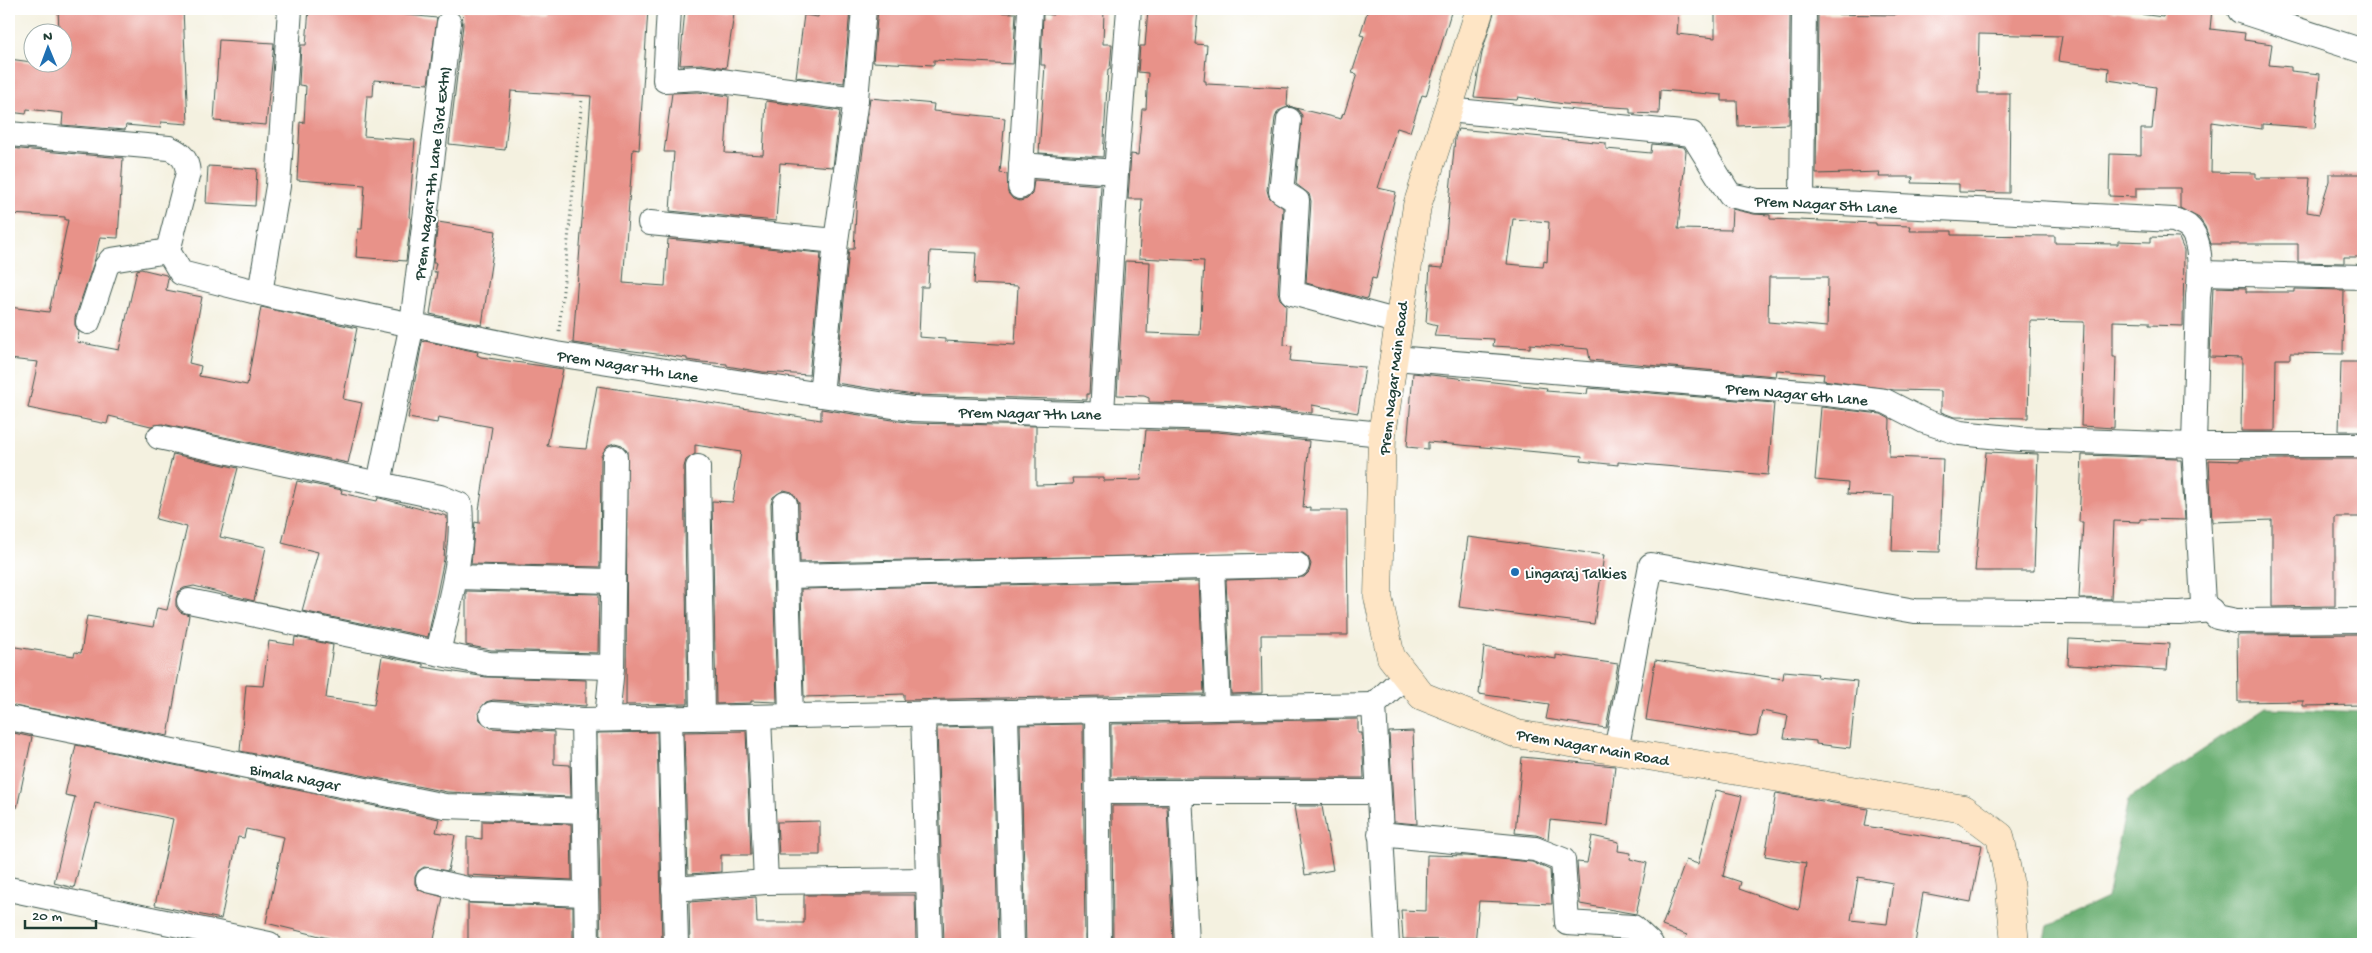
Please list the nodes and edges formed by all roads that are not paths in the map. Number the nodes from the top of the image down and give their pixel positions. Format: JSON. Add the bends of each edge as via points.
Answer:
{"nodes":[{"id":1,"x":290,"y":9,"type":"edge"},
{"id":2,"x":669,"y":9,"type":"edge"},
{"id":3,"x":864,"y":9,"type":"edge"},
{"id":4,"x":1030,"y":9,"type":"edge"},
{"id":5,"x":1129,"y":9,"type":"edge"},
{"id":6,"x":1480,"y":9,"type":"edge"},
{"id":7,"x":1804,"y":9,"type":"edge"},
{"id":8,"x":2239,"y":9,"type":"edge"},
{"id":9,"x":449,"y":23,"type":"dead end"},
{"id":10,"x":2363,"y":51,"type":"edge"},
{"id":11,"x":856,"y":99,"type":"junction"},
{"id":12,"x":1448,"y":110,"type":"junction"},
{"id":13,"x":1288,"y":120,"type":"dead end"},
{"id":14,"x":9,"y":134,"type":"edge"},
{"id":15,"x":1116,"y":172,"type":"junction"},
{"id":16,"x":1802,"y":201,"type":"junction"},
{"id":17,"x":650,"y":223,"type":"dead end"},
{"id":18,"x":836,"y":241,"type":"junction"},
{"id":19,"x":168,"y":251,"type":"junction"},
{"id":20,"x":2201,"y":273,"type":"junction"},
{"id":21,"x":2363,"y":277,"type":"edge"},
{"id":22,"x":260,"y":293,"type":"junction"},
{"id":23,"x":88,"y":322,"type":"dead end"},
{"id":24,"x":1399,"y":322,"type":"junction"},
{"id":25,"x":412,"y":324,"type":"junction"},
{"id":26,"x":1395,"y":358,"type":"junction"},
{"id":27,"x":821,"y":395,"type":"junction"},
{"id":28,"x":1102,"y":413,"type":"junction"},
{"id":29,"x":1382,"y":434,"type":"junction"},
{"id":30,"x":159,"y":437,"type":"dead end"},
{"id":31,"x":2194,"y":445,"type":"junction"},
{"id":32,"x":2363,"y":445,"type":"edge"},
{"id":33,"x":615,"y":457,"type":"dead end"},
{"id":34,"x":698,"y":467,"type":"dead end"},
{"id":35,"x":379,"y":484,"type":"junction"},
{"id":36,"x":785,"y":504,"type":"dead end"},
{"id":37,"x":1297,"y":565,"type":"dead end"},
{"id":38,"x":1212,"y":566,"type":"junction"},
{"id":39,"x":787,"y":576,"type":"junction"},
{"id":40,"x":455,"y":577,"type":"junction"},
{"id":41,"x":612,"y":581,"type":"junction"},
{"id":42,"x":189,"y":601,"type":"dead end"},
{"id":43,"x":2211,"y":610,"type":"junction"},
{"id":44,"x":2363,"y":620,"type":"edge"},
{"id":45,"x":438,"y":653,"type":"junction"},
{"id":46,"x":612,"y":667,"type":"junction"},
{"id":47,"x":1406,"y":676,"type":"junction"},
{"id":48,"x":1374,"y":705,"type":"junction"},
{"id":49,"x":1218,"y":708,"type":"junction"},
{"id":50,"x":1097,"y":711,"type":"junction"},
{"id":51,"x":1006,"y":713,"type":"junction"},
{"id":52,"x":492,"y":714,"type":"dead end"},
{"id":53,"x":923,"y":714,"type":"junction"},
{"id":54,"x":791,"y":716,"type":"junction"},
{"id":55,"x":759,"y":717,"type":"junction"},
{"id":56,"x":9,"y":718,"type":"edge"},
{"id":57,"x":670,"y":718,"type":"junction"},
{"id":58,"x":702,"y":718,"type":"junction"},
{"id":59,"x":607,"y":719,"type":"junction"},
{"id":60,"x":583,"y":720,"type":"junction"},
{"id":61,"x":1616,"y":751,"type":"junction"},
{"id":62,"x":1099,"y":792,"type":"junction"},
{"id":63,"x":1180,"y":792,"type":"junction"},
{"id":64,"x":1378,"y":792,"type":"junction"},
{"id":65,"x":585,"y":811,"type":"junction"},
{"id":66,"x":1380,"y":834,"type":"junction"},
{"id":67,"x":428,"y":880,"type":"dead end"},
{"id":68,"x":928,"y":880,"type":"junction"},
{"id":69,"x":766,"y":882,"type":"junction"},
{"id":70,"x":9,"y":889,"type":"edge"},
{"id":71,"x":674,"y":889,"type":"junction"},
{"id":72,"x":586,"y":894,"type":"junction"},
{"id":73,"x":268,"y":944,"type":"edge"},
{"id":74,"x":587,"y":944,"type":"edge"},
{"id":75,"x":676,"y":944,"type":"edge"},
{"id":76,"x":930,"y":944,"type":"edge"},
{"id":77,"x":1012,"y":944,"type":"edge"},
{"id":78,"x":1099,"y":944,"type":"edge"},
{"id":79,"x":1187,"y":944,"type":"edge"},
{"id":80,"x":1386,"y":944,"type":"edge"},
{"id":81,"x":1652,"y":944,"type":"edge"},
{"id":82,"x":2015,"y":944,"type":"edge"}],
"edges":[{"from":1,"to":22,"type":"street","via":[[278,186]]},
{"from":2,"to":11,"type":"street","via":[[665,80],[699,78]]},
{"from":3,"to":11,"type":"street"},
{"from":4,"to":15,"type":"street","via":[[1020,176]]},
{"from":5,"to":15,"type":"street"},
{"from":6,"to":12,"type":"street","name":"Prem Nagar Main Road"},
{"from":7,"to":16,"type":"street"},
{"from":8,"to":10,"type":"street","via":[[2278,25]]},
{"from":9,"to":25,"type":"street","name":"Prem Nagar 7th Lane (3rd Extn)"},
{"from":11,"to":18,"type":"street"},
{"from":12,"to":16,"type":"street","name":"Prem Nagar 5th Lane","via":[[1692,134],[1730,195],[1757,200]]},
{"from":12,"to":24,"type":"street","name":"Prem Nagar Main Road","via":[[1417,206]]},
{"from":13,"to":24,"type":"street","via":[[1281,191],[1297,201],[1292,293]]},
{"from":14,"to":19,"type":"street","via":[[169,148],[180,152],[188,173]]},
{"from":15,"to":28,"type":"street"},
{"from":16,"to":20,"type":"street","name":"Prem Nagar 5th Lane","via":[[2174,220],[2189,227],[2196,240]]},
{"from":17,"to":18,"type":"street"},
{"from":18,"to":27,"type":"street"},
{"from":19,"to":22,"type":"street","name":"Prem Nagar 7th Lane","via":[[181,273]]},
{"from":19,"to":23,"type":"street","via":[[112,260],[106,267]]},
{"from":20,"to":21,"type":"street"},
{"from":20,"to":31,"type":"street","name":"Prem Nagar 5th Lane"},
{"from":22,"to":25,"type":"street","name":"Prem Nagar 7th Lane"},
{"from":24,"to":26,"type":"street","name":"Prem Nagar Main Road"},
{"from":25,"to":27,"type":"street","name":"Prem Nagar 7th Lane","via":[[556,354]]},
{"from":25,"to":35,"type":"street","name":"Prem Nagar 7th Lane (3rd Extn)"},
{"from":26,"to":29,"type":"street","name":"Prem Nagar Main Road"},
{"from":26,"to":31,"type":"street","name":"Prem Nagar 6th Lane","via":[[1885,401],[1924,422],[1968,434]]},
{"from":27,"to":28,"type":"street","name":"Prem Nagar 7th Lane","via":[[912,409]]},
{"from":28,"to":29,"type":"street","name":"Prem Nagar 7th Lane","via":[[1218,418]]},
{"from":29,"to":47,"type":"street","name":"Prem Nagar Main Road","via":[[1378,597],[1391,658]]},
{"from":30,"to":35,"type":"street"},
{"from":31,"to":32,"type":"street","name":"Prem Nagar 6th Lane"},
{"from":31,"to":43,"type":"street","name":"Prem Nagar 5th Lane","via":[[2203,603]]},
{"from":33,"to":41,"type":"street"},
{"from":34,"to":58,"type":"street"},
{"from":35,"to":40,"type":"street","via":[[440,497],[460,505],[462,523]]},
{"from":36,"to":39,"type":"street"},
{"from":37,"to":38,"type":"street"},
{"from":38,"to":39,"type":"street"},
{"from":38,"to":49,"type":"street"},
{"from":39,"to":54,"type":"street"},
{"from":40,"to":41,"type":"street"},
{"from":40,"to":45,"type":"street"},
{"from":41,"to":46,"type":"street"},
{"from":42,"to":45,"type":"street"},
{"from":43,"to":44,"type":"street","via":[[2217,617],[2236,621]]},
{"from":43,"to":61,"type":"street","via":[[2180,613],[1915,610],[1651,565]]},
{"from":45,"to":46,"type":"street","via":[[489,664]]},
{"from":46,"to":59,"type":"street"},
{"from":47,"to":48,"type":"street"},
{"from":47,"to":61,"type":"street","name":"Prem Nagar Main Road","via":[[1422,696],[1517,734]]},
{"from":48,"to":49,"type":"street"},
{"from":48,"to":64,"type":"street"},
{"from":49,"to":50,"type":"street"},
{"from":50,"to":51,"type":"street"},
{"from":50,"to":62,"type":"street"},
{"from":51,"to":53,"type":"street"},
{"from":51,"to":77,"type":"street"},
{"from":52,"to":60,"type":"street"},
{"from":53,"to":54,"type":"street"},
{"from":53,"to":68,"type":"street"},
{"from":54,"to":55,"type":"street"},
{"from":55,"to":58,"type":"street"},
{"from":55,"to":69,"type":"street"},
{"from":56,"to":65,"type":"street","name":"Bimala Nagar","via":[[445,806]]},
{"from":57,"to":58,"type":"street"},
{"from":57,"to":59,"type":"street"},
{"from":57,"to":71,"type":"street"},
{"from":59,"to":60,"type":"street"},
{"from":60,"to":65,"type":"street"},
{"from":61,"to":82,"type":"street","name":"Prem Nagar Main Road","via":[[1964,809],[2000,836],[2009,880]]},
{"from":62,"to":63,"type":"street"},
{"from":62,"to":78,"type":"street"},
{"from":63,"to":64,"type":"street"},
{"from":63,"to":79,"type":"street"},
{"from":64,"to":66,"type":"street"},
{"from":65,"to":72,"type":"street"},
{"from":66,"to":80,"type":"street"},
{"from":66,"to":81,"type":"street","via":[[1535,848],[1563,860],[1568,923],[1633,927]]},
{"from":67,"to":72,"type":"street","via":[[471,890]]},
{"from":68,"to":69,"type":"street"},
{"from":68,"to":76,"type":"street"},
{"from":69,"to":71,"type":"street"},
{"from":70,"to":73,"type":"street"},
{"from":71,"to":75,"type":"street"},
{"from":72,"to":74,"type":"street"}]}
